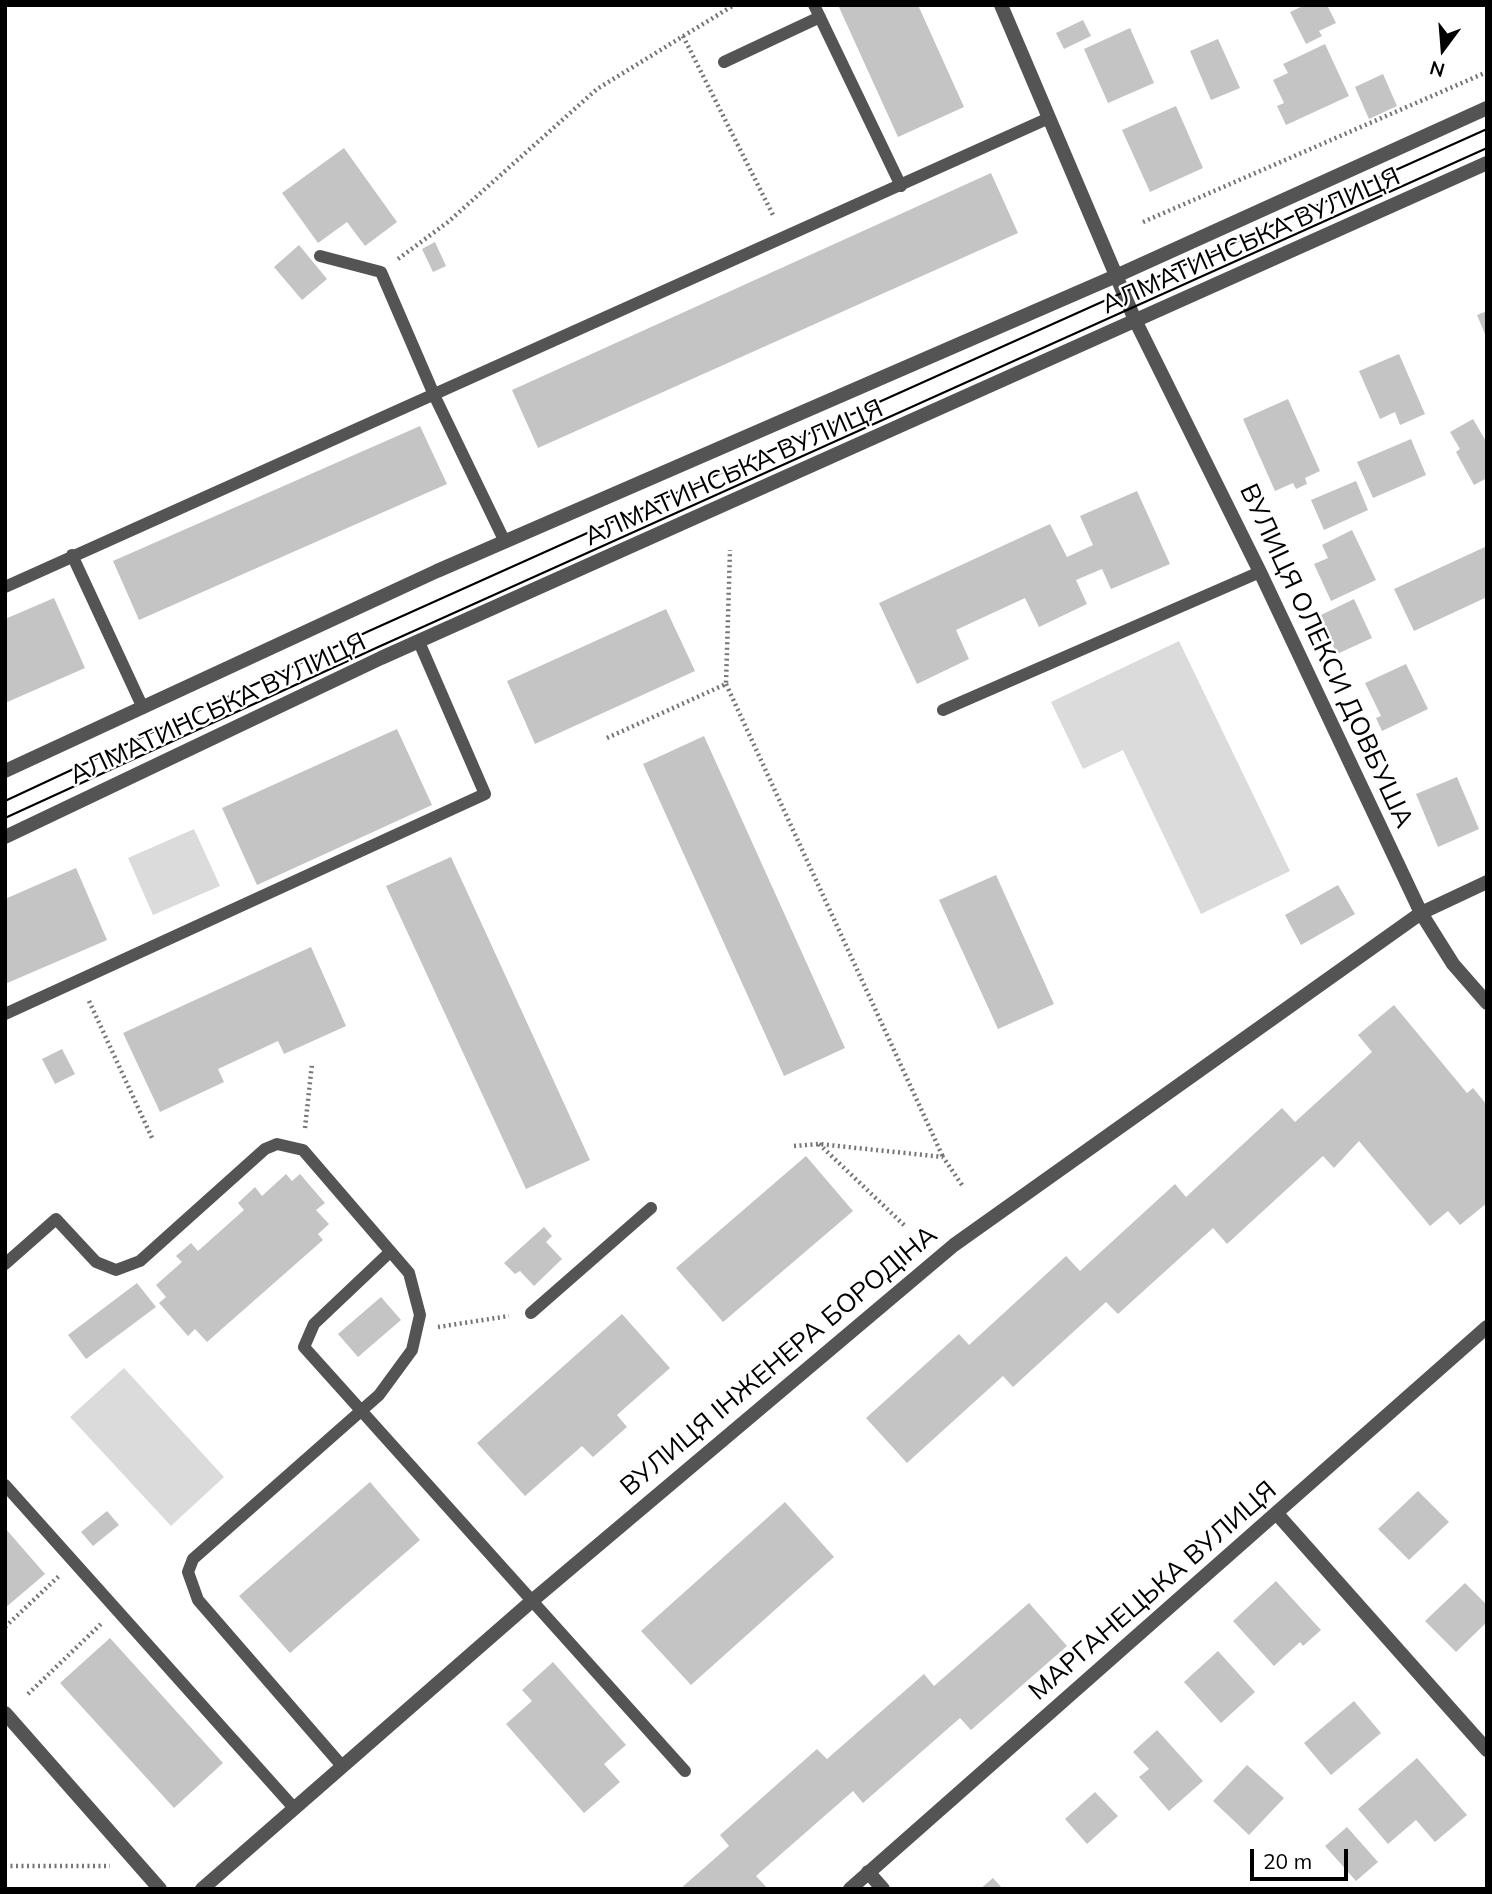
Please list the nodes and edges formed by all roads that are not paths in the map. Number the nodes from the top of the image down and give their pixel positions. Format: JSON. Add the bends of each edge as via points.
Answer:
{"nodes":[{"id":1,"x":1001,"y":5,"type":"edge"},
{"id":2,"x":817,"y":11,"type":"edge"},
{"id":3,"x":724,"y":62,"type":"dead end"},
{"id":4,"x":1487,"y":108,"type":"edge"},
{"id":5,"x":1049,"y":118,"type":"junction"},
{"id":6,"x":1487,"y":163,"type":"edge"},
{"id":7,"x":901,"y":186,"type":"junction"},
{"id":8,"x":320,"y":256,"type":"dead end"},
{"id":9,"x":1116,"y":276,"type":"junction"},
{"id":10,"x":1135,"y":320,"type":"junction"},
{"id":11,"x":435,"y":397,"type":"junction"},
{"id":12,"x":505,"y":542,"type":"junction"},
{"id":13,"x":72,"y":555,"type":"junction"},
{"id":14,"x":1261,"y":572,"type":"junction"},
{"id":15,"x":5,"y":587,"type":"edge"},
{"id":16,"x":419,"y":642,"type":"junction"},
{"id":17,"x":143,"y":708,"type":"junction"},
{"id":18,"x":943,"y":710,"type":"dead end"},
{"id":19,"x":5,"y":771,"type":"edge"},
{"id":20,"x":5,"y":837,"type":"edge"},
{"id":21,"x":1487,"y":882,"type":"edge"},
{"id":22,"x":1421,"y":914,"type":"junction"},
{"id":23,"x":1487,"y":1003,"type":"edge"},
{"id":24,"x":5,"y":1014,"type":"edge"},
{"id":25,"x":651,"y":1208,"type":"dead end"},
{"id":26,"x":390,"y":1252,"type":"junction"},
{"id":27,"x":5,"y":1264,"type":"edge"},
{"id":28,"x":531,"y":1313,"type":"road end"},
{"id":29,"x":1487,"y":1327,"type":"edge"},
{"id":30,"x":359,"y":1411,"type":"junction"},
{"id":31,"x":5,"y":1485,"type":"edge"},
{"id":32,"x":1278,"y":1515,"type":"junction"},
{"id":33,"x":533,"y":1600,"type":"junction"},
{"id":34,"x":5,"y":1713,"type":"edge"},
{"id":35,"x":1487,"y":1750,"type":"edge"},
{"id":36,"x":342,"y":1766,"type":"junction"},
{"id":37,"x":685,"y":1771,"type":"dead end"},
{"id":38,"x":294,"y":1808,"type":"junction"},
{"id":39,"x":868,"y":1872,"type":"junction"},
{"id":40,"x":160,"y":1889,"type":"edge"},
{"id":41,"x":202,"y":1889,"type":"edge"},
{"id":42,"x":850,"y":1889,"type":"edge"},
{"id":43,"x":883,"y":1889,"type":"edge"}],
"edges":[{"from":1,"to":5,"type":"street","name":"ВУЛИЦЯ ОЛЕКСИ ДОВБУША"},
{"from":2,"to":3,"type":"lane"},
{"from":2,"to":7,"type":"lane"},
{"from":4,"to":9,"type":"street","name":"АЛМАТИНСЬКА ВУЛИЦЯ"},
{"from":5,"to":7,"type":"lane"},
{"from":5,"to":9,"type":"street","name":"ВУЛИЦЯ ОЛЕКСИ ДОВБУША"},
{"from":6,"to":10,"type":"street","name":"АЛМАТИНСЬКА ВУЛИЦЯ"},
{"from":7,"to":11,"type":"lane"},
{"from":8,"to":11,"type":"lane","via":[[381,272]]},
{"from":9,"to":10,"type":"street","name":"ВУЛИЦЯ ОЛЕКСИ ДОВБУША"},
{"from":9,"to":12,"type":"street","name":"АЛМАТИНСЬКА ВУЛИЦЯ"},
{"from":10,"to":14,"type":"street","name":"ВУЛИЦЯ ОЛЕКСИ ДОВБУША"},
{"from":10,"to":16,"type":"street","name":"АЛМАТИНСЬКА ВУЛИЦЯ"},
{"from":11,"to":12,"type":"lane"},
{"from":11,"to":13,"type":"lane"},
{"from":12,"to":17,"type":"street","name":"АЛМАТИНСЬКА ВУЛИЦЯ"},
{"from":13,"to":15,"type":"lane"},
{"from":13,"to":17,"type":"lane"},
{"from":14,"to":18,"type":"lane"},
{"from":14,"to":22,"type":"street","name":"ВУЛИЦЯ ОЛЕКСИ ДОВБУША"},
{"from":16,"to":20,"type":"street","name":"АЛМАТИНСЬКА ВУЛИЦЯ"},
{"from":16,"to":24,"type":"lane","via":[[485,794]]},
{"from":17,"to":19,"type":"street","name":"АЛМАТИНСЬКА ВУЛИЦЯ"},
{"from":21,"to":22,"type":"street","name":"ВУЛИЦЯ ІНЖЕНЕРА БОРОДІНА"},
{"from":22,"to":23,"type":"street","name":"ВУЛИЦЯ ОЛЕКСИ ДОВБУША","via":[[1453,964]]},
{"from":22,"to":33,"type":"street","name":"ВУЛИЦЯ ІНЖЕНЕРА БОРОДІНА","via":[[986,1220]]},
{"from":25,"to":28,"type":"lane"},
{"from":26,"to":27,"type":"lane","via":[[303,1150],[277,1144],[265,1149],[140,1261],[116,1270],[96,1262],[56,1219]]},
{"from":26,"to":30,"type":"lane","via":[[409,1273],[419,1315],[412,1350],[379,1395]]},
{"from":26,"to":30,"type":"lane","via":[[314,1324],[304,1347]]},
{"from":29,"to":32,"type":"street","name":"МАРГАНЕЦЬКА ВУЛИЦЯ"},
{"from":30,"to":33,"type":"lane"},
{"from":30,"to":36,"type":"lane","via":[[193,1559],[188,1572],[198,1600]]},
{"from":31,"to":38,"type":"lane"},
{"from":32,"to":35,"type":"street"},
{"from":32,"to":39,"type":"street","name":"МАРГАНЕЦЬКА ВУЛИЦЯ"},
{"from":33,"to":36,"type":"street","name":"ВУЛИЦЯ ІНЖЕНЕРА БОРОДІНА"},
{"from":33,"to":37,"type":"lane"},
{"from":34,"to":40,"type":"street"},
{"from":36,"to":38,"type":"street","name":"ВУЛИЦЯ ІНЖЕНЕРА БОРОДІНА"},
{"from":38,"to":41,"type":"street","name":"ВУЛИЦЯ ІНЖЕНЕРА БОРОДІНА"},
{"from":39,"to":42,"type":"street","name":"МАРГАНЕЦЬКА ВУЛИЦЯ"},
{"from":39,"to":43,"type":"street"}]}
